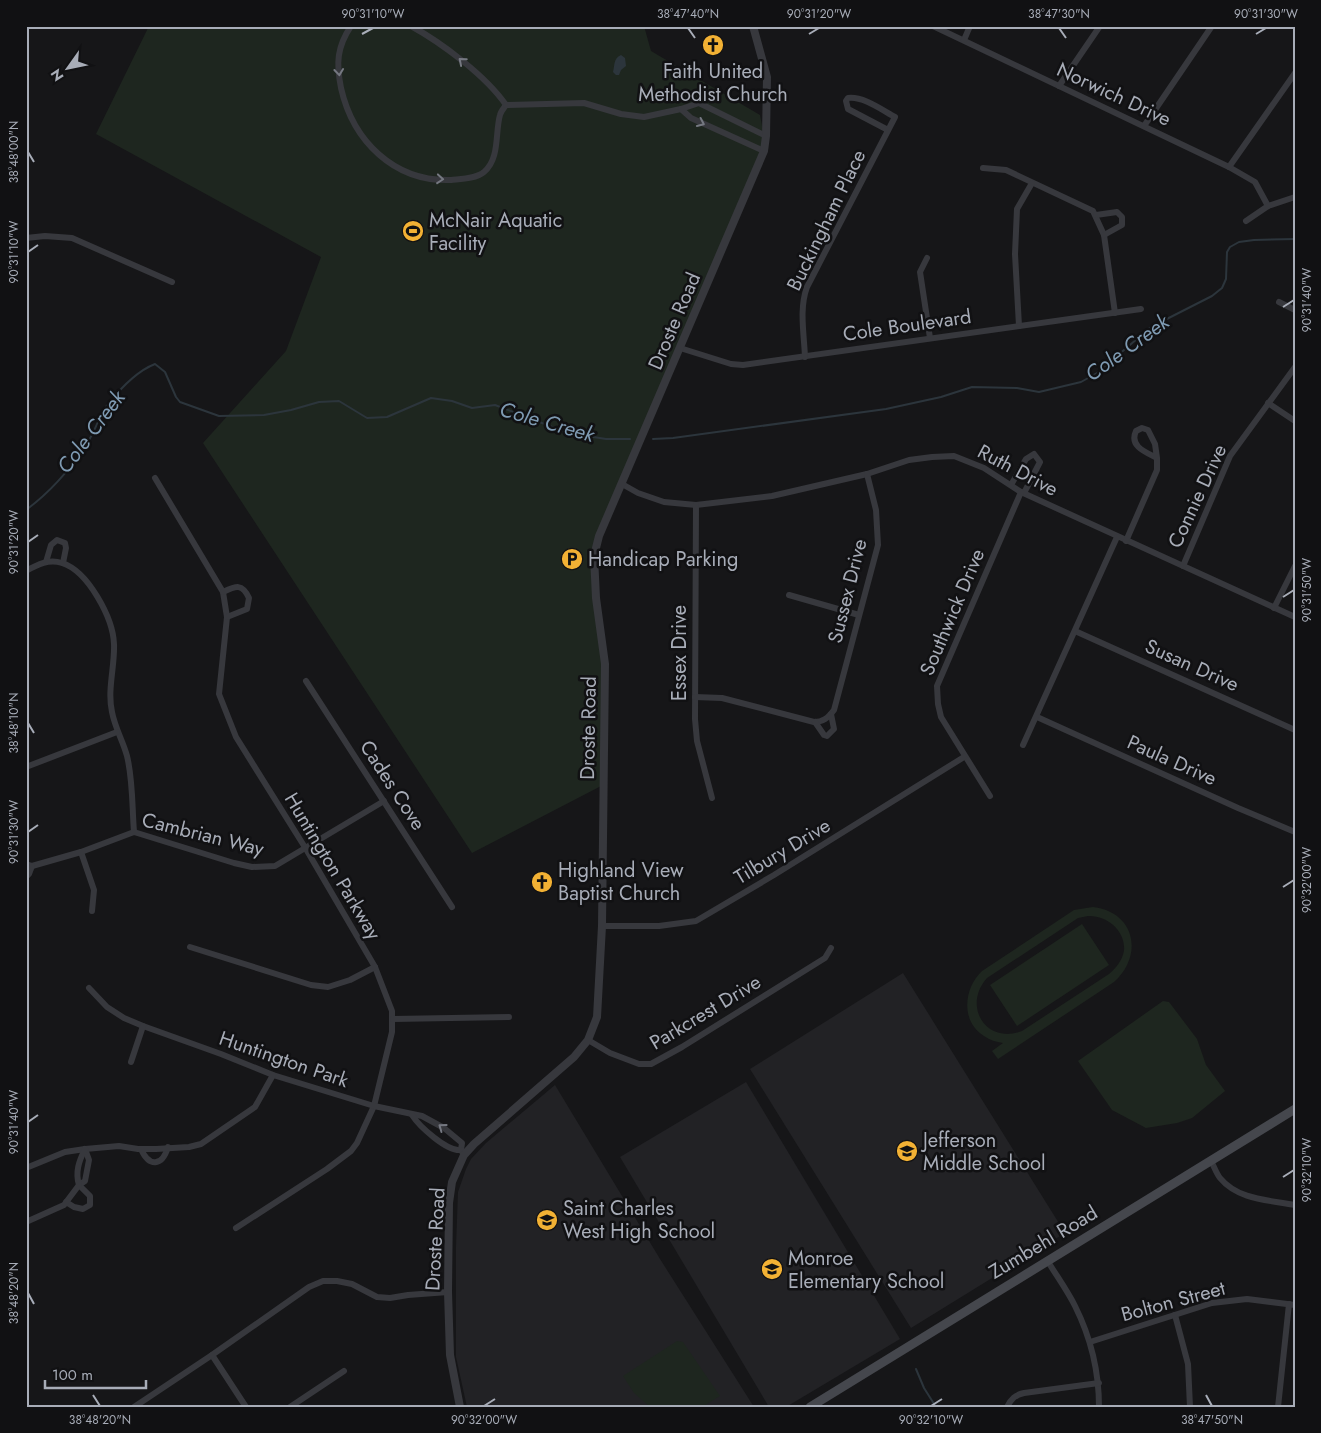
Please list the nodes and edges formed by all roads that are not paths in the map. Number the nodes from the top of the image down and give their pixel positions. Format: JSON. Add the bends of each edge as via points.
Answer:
{"nodes":[{"id":1,"x":351,"y":26,"type":"edge"},
{"id":2,"x":411,"y":26,"type":"edge"},
{"id":3,"x":753,"y":26,"type":"edge"},
{"id":4,"x":934,"y":26,"type":"edge"},
{"id":5,"x":970,"y":26,"type":"edge"},
{"id":6,"x":1100,"y":26,"type":"edge"},
{"id":7,"x":1212,"y":26,"type":"edge"},
{"id":8,"x":964,"y":40,"type":"junction"},
{"id":9,"x":1295,"y":73,"type":"edge"},
{"id":10,"x":1059,"y":86,"type":"junction"},
{"id":11,"x":506,"y":105,"type":"junction"},
{"id":12,"x":681,"y":109,"type":"junction"},
{"id":13,"x":1144,"y":126,"type":"junction"},
{"id":14,"x":888,"y":130,"type":"junction"},
{"id":15,"x":766,"y":136,"type":"junction"},
{"id":16,"x":764,"y":151,"type":"junction"},
{"id":17,"x":1229,"y":167,"type":"junction"},
{"id":18,"x":983,"y":168,"type":"dead end"},
{"id":19,"x":1032,"y":183,"type":"junction"},
{"id":20,"x":1295,"y":197,"type":"edge"},
{"id":21,"x":1268,"y":206,"type":"junction"},
{"id":22,"x":1096,"y":215,"type":"junction"},
{"id":23,"x":1246,"y":221,"type":"dead end"},
{"id":24,"x":1104,"y":235,"type":"junction"},
{"id":25,"x":26,"y":238,"type":"edge"},
{"id":26,"x":927,"y":258,"type":"dead end"},
{"id":27,"x":172,"y":282,"type":"dead end"},
{"id":28,"x":1279,"y":302,"type":"dead end"},
{"id":29,"x":1141,"y":309,"type":"dead end"},
{"id":30,"x":1295,"y":310,"type":"edge"},
{"id":31,"x":1115,"y":312,"type":"junction"},
{"id":32,"x":1019,"y":326,"type":"junction"},
{"id":33,"x":930,"y":338,"type":"junction"},
{"id":34,"x":680,"y":348,"type":"junction"},
{"id":35,"x":805,"y":356,"type":"junction"},
{"id":36,"x":1295,"y":367,"type":"edge"},
{"id":37,"x":1268,"y":403,"type":"junction"},
{"id":38,"x":1295,"y":421,"type":"edge"},
{"id":39,"x":1157,"y":458,"type":"junction"},
{"id":40,"x":867,"y":474,"type":"junction"},
{"id":41,"x":155,"y":478,"type":"dead end"},
{"id":42,"x":622,"y":484,"type":"junction"},
{"id":43,"x":1010,"y":485,"type":"junction"},
{"id":44,"x":1022,"y":492,"type":"junction"},
{"id":45,"x":696,"y":505,"type":"junction"},
{"id":46,"x":1117,"y":537,"type":"junction"},
{"id":47,"x":1126,"y":541,"type":"junction"},
{"id":48,"x":46,"y":562,"type":"junction"},
{"id":49,"x":63,"y":563,"type":"junction"},
{"id":50,"x":1183,"y":566,"type":"junction"},
{"id":51,"x":1295,"y":566,"type":"edge"},
{"id":52,"x":26,"y":571,"type":"edge"},
{"id":53,"x":223,"y":592,"type":"junction"},
{"id":54,"x":789,"y":596,"type":"dead end"},
{"id":55,"x":1274,"y":608,"type":"junction"},
{"id":56,"x":859,"y":615,"type":"junction"},
{"id":57,"x":227,"y":617,"type":"junction"},
{"id":58,"x":1295,"y":617,"type":"edge"},
{"id":59,"x":1075,"y":631,"type":"junction"},
{"id":60,"x":306,"y":682,"type":"dead end"},
{"id":61,"x":695,"y":697,"type":"junction"},
{"id":62,"x":831,"y":714,"type":"junction"},
{"id":63,"x":1037,"y":717,"type":"junction"},
{"id":64,"x":815,"y":722,"type":"junction"},
{"id":65,"x":1295,"y":730,"type":"edge"},
{"id":66,"x":117,"y":732,"type":"junction"},
{"id":67,"x":1023,"y":745,"type":"dead end"},
{"id":68,"x":964,"y":757,"type":"junction"},
{"id":69,"x":26,"y":767,"type":"edge"},
{"id":70,"x":990,"y":796,"type":"dead end"},
{"id":71,"x":712,"y":798,"type":"dead end"},
{"id":72,"x":384,"y":801,"type":"junction"},
{"id":73,"x":134,"y":832,"type":"junction"},
{"id":74,"x":1295,"y":832,"type":"edge"},
{"id":75,"x":306,"y":849,"type":"junction"},
{"id":76,"x":80,"y":852,"type":"junction"},
{"id":77,"x":29,"y":865,"type":"edge"},
{"id":78,"x":26,"y":877,"type":"edge"},
{"id":79,"x":452,"y":907,"type":"dead end"},
{"id":80,"x":92,"y":911,"type":"dead end"},
{"id":81,"x":602,"y":926,"type":"junction"},
{"id":82,"x":190,"y":947,"type":"dead end"},
{"id":83,"x":831,"y":948,"type":"dead end"},
{"id":84,"x":375,"y":967,"type":"junction"},
{"id":85,"x":89,"y":988,"type":"dead end"},
{"id":86,"x":509,"y":1017,"type":"dead end"},
{"id":87,"x":393,"y":1019,"type":"junction"},
{"id":88,"x":143,"y":1026,"type":"junction"},
{"id":89,"x":588,"y":1040,"type":"junction"},
{"id":90,"x":131,"y":1062,"type":"dead end"},
{"id":91,"x":273,"y":1075,"type":"junction"},
{"id":92,"x":374,"y":1106,"type":"junction"},
{"id":93,"x":1295,"y":1109,"type":"edge"},
{"id":94,"x":412,"y":1115,"type":"junction"},
{"id":95,"x":168,"y":1147,"type":"junction"},
{"id":96,"x":85,"y":1149,"type":"junction"},
{"id":97,"x":141,"y":1149,"type":"junction"},
{"id":98,"x":462,"y":1152,"type":"junction"},
{"id":99,"x":1211,"y":1161,"type":"junction"},
{"id":100,"x":26,"y":1168,"type":"edge"},
{"id":101,"x":79,"y":1185,"type":"junction"},
{"id":102,"x":66,"y":1202,"type":"junction"},
{"id":103,"x":1295,"y":1205,"type":"edge"},
{"id":104,"x":26,"y":1222,"type":"edge"},
{"id":105,"x":236,"y":1228,"type":"dead end"},
{"id":106,"x":1047,"y":1260,"type":"junction"},
{"id":107,"x":448,"y":1292,"type":"junction"},
{"id":108,"x":1292,"y":1304,"type":"edge"},
{"id":109,"x":1175,"y":1315,"type":"junction"},
{"id":110,"x":1090,"y":1342,"type":"junction"},
{"id":111,"x":212,"y":1355,"type":"junction"},
{"id":112,"x":344,"y":1371,"type":"dead end"},
{"id":113,"x":1099,"y":1383,"type":"junction"},
{"id":114,"x":134,"y":1407,"type":"edge"},
{"id":115,"x":246,"y":1407,"type":"edge"},
{"id":116,"x":290,"y":1407,"type":"edge"},
{"id":117,"x":460,"y":1407,"type":"edge"},
{"id":118,"x":810,"y":1407,"type":"edge"},
{"id":119,"x":1007,"y":1407,"type":"edge"},
{"id":120,"x":1099,"y":1407,"type":"edge"},
{"id":121,"x":1190,"y":1407,"type":"edge"},
{"id":122,"x":1278,"y":1407,"type":"edge"}],
"edges":[{"from":1,"to":11,"type":"street","one_way":true,"via":[[340,47],[338,66],[344,100],[366,143],[390,164],[415,175],[442,180],[465,179],[484,173],[492,160],[500,114]]},
{"from":11,"to":2,"type":"street","one_way":true,"via":[[460,59]]},
{"from":3,"to":15,"type":"street","name":"Droste Road","via":[[767,77]]},
{"from":4,"to":8,"type":"street","name":"Norwich Drive"},
{"from":5,"to":8,"type":"street"},
{"from":6,"to":10,"type":"street"},
{"from":7,"to":13,"type":"street"},
{"from":8,"to":10,"type":"street","name":"Norwich Drive"},
{"from":9,"to":17,"type":"street"},
{"from":10,"to":13,"type":"street","name":"Norwich Drive"},
{"from":11,"to":12,"type":"street","via":[[584,103],[621,114],[644,116]]},
{"from":12,"to":15,"type":"street","via":[[698,103]]},
{"from":12,"to":16,"type":"street","one_way":true,"via":[[691,118]]},
{"from":13,"to":17,"type":"street","name":"Norwich Drive"},
{"from":14,"to":14,"type":"street","via":[[895,117],[854,97],[848,98],[848,109]]},
{"from":14,"to":35,"type":"street","name":"Buckingham Place","via":[[807,287],[802,312]]},
{"from":15,"to":16,"type":"street","name":"Droste Road"},
{"from":16,"to":34,"type":"street","name":"Droste Road"},
{"from":17,"to":21,"type":"street","name":"Norwich Drive","via":[[1255,182]]},
{"from":18,"to":19,"type":"street","via":[[1006,170]]},
{"from":19,"to":22,"type":"street"},
{"from":19,"to":32,"type":"street","via":[[1017,209],[1015,254]]},
{"from":20,"to":21,"type":"street"},
{"from":21,"to":23,"type":"street"},
{"from":22,"to":24,"type":"street"},
{"from":22,"to":24,"type":"street","via":[[1117,212],[1122,218],[1122,225]]},
{"from":24,"to":31,"type":"street"},
{"from":25,"to":27,"type":"street","via":[[72,238]]},
{"from":26,"to":33,"type":"street","via":[[920,272]]},
{"from":28,"to":30,"type":"street"},
{"from":29,"to":31,"type":"street","name":"Cole Boulevard"},
{"from":31,"to":32,"type":"street","name":"Cole Boulevard"},
{"from":32,"to":33,"type":"street","name":"Cole Boulevard"},
{"from":33,"to":35,"type":"street","name":"Cole Boulevard"},
{"from":34,"to":35,"type":"street","name":"Cole Boulevard","via":[[736,365]]},
{"from":34,"to":42,"type":"street","name":"Droste Road"},
{"from":36,"to":37,"type":"street","name":"Connie Drive"},
{"from":37,"to":38,"type":"street"},
{"from":37,"to":50,"type":"street","name":"Connie Drive","via":[[1230,456]]},
{"from":39,"to":39,"type":"street","via":[[1138,448],[1134,439],[1136,430],[1148,430]]},
{"from":39,"to":47,"type":"street","via":[[1157,470]]},
{"from":40,"to":43,"type":"street","name":"Ruth Drive","via":[[909,460],[954,456],[984,468]]},
{"from":40,"to":45,"type":"street","name":"Ruth Drive","via":[[772,496]]},
{"from":40,"to":56,"type":"street","name":"Sussex Drive","via":[[876,510],[878,545]]},
{"from":41,"to":53,"type":"street","name":"Huntington Parkway"},
{"from":42,"to":45,"type":"street","name":"Ruth Drive","via":[[664,502]]},
{"from":42,"to":81,"type":"street","name":"Droste Road","via":[[599,536],[594,556],[605,664]]},
{"from":43,"to":44,"type":"street","name":"Ruth Drive"},
{"from":43,"to":44,"type":"street","name":"Southwick Drive","via":[[1026,459],[1034,454],[1040,462]]},
{"from":44,"to":46,"type":"street","name":"Ruth Drive"},
{"from":44,"to":68,"type":"street","name":"Southwick Drive","via":[[937,686],[941,717]]},
{"from":45,"to":61,"type":"street","name":"Essex Drive"},
{"from":46,"to":47,"type":"street","name":"Ruth Drive"},
{"from":46,"to":59,"type":"street"},
{"from":47,"to":50,"type":"street","name":"Ruth Drive"},
{"from":48,"to":49,"type":"street"},
{"from":48,"to":49,"type":"street","via":[[51,545],[57,540],[65,543]]},
{"from":48,"to":52,"type":"street"},
{"from":49,"to":66,"type":"street","via":[[80,574],[108,617],[114,642],[111,711]]},
{"from":50,"to":55,"type":"street","name":"Ruth Drive"},
{"from":51,"to":55,"type":"street"},
{"from":53,"to":57,"type":"street","name":"Huntington Parkway"},
{"from":53,"to":57,"type":"street","via":[[241,587],[249,598],[247,609]]},
{"from":54,"to":56,"type":"street"},
{"from":55,"to":58,"type":"street","name":"Ruth Drive"},
{"from":56,"to":62,"type":"street","name":"Sussex Drive"},
{"from":57,"to":75,"type":"street","name":"Huntington Parkway","via":[[219,694],[236,737]]},
{"from":59,"to":63,"type":"street"},
{"from":59,"to":65,"type":"street","name":"Susan Drive"},
{"from":60,"to":72,"type":"street","name":"Cades Cove"},
{"from":61,"to":64,"type":"street","name":"Sussex Drive","via":[[722,698]]},
{"from":61,"to":71,"type":"street","name":"Essex Drive","via":[[697,741]]},
{"from":62,"to":64,"type":"street","via":[[825,720]]},
{"from":62,"to":64,"type":"street","name":"Sussex Drive","via":[[834,729],[827,736]]},
{"from":63,"to":67,"type":"street"},
{"from":63,"to":74,"type":"street","name":"Paula Drive"},
{"from":66,"to":69,"type":"street"},
{"from":66,"to":73,"type":"street","via":[[127,754]]},
{"from":68,"to":70,"type":"street","name":"Southwick Drive"},
{"from":68,"to":81,"type":"street","name":"Tilbury Drive","via":[[696,920],[659,926]]},
{"from":72,"to":75,"type":"street","name":"Cambrian Way"},
{"from":72,"to":79,"type":"street","name":"Cades Cove"},
{"from":73,"to":75,"type":"street","name":"Cambrian Way","via":[[252,867],[275,866]]},
{"from":73,"to":76,"type":"street","name":"Cambrian Way"},
{"from":75,"to":84,"type":"street","name":"Huntington Parkway"},
{"from":76,"to":77,"type":"street","name":"Cambrian Way"},
{"from":76,"to":80,"type":"street","via":[[94,890]]},
{"from":77,"to":78,"type":"street","name":"Cambrian Way"},
{"from":81,"to":89,"type":"street","name":"Droste Road","via":[[597,1017]]},
{"from":82,"to":84,"type":"street","via":[[311,985],[328,987]]},
{"from":83,"to":89,"type":"street","name":"Parkcrest Drive","via":[[824,958],[650,1064],[639,1064]]},
{"from":84,"to":87,"type":"street","name":"Huntington Parkway"},
{"from":85,"to":88,"type":"street","name":"Huntington Park","via":[[107,1007]]},
{"from":86,"to":87,"type":"street"},
{"from":87,"to":92,"type":"street","name":"Huntington Parkway"},
{"from":88,"to":90,"type":"street"},
{"from":88,"to":91,"type":"street","name":"Huntington Park"},
{"from":89,"to":98,"type":"street","name":"Droste Road","via":[[574,1057]]},
{"from":91,"to":92,"type":"street","name":"Huntington Park"},
{"from":91,"to":95,"type":"street","via":[[255,1107],[230,1125],[201,1144]]},
{"from":92,"to":94,"type":"street","name":"Huntington Park"},
{"from":92,"to":105,"type":"street","name":"Huntington Parkway","via":[[351,1151]]},
{"from":93,"to":99,"type":"main road","name":"Zumbehl Road"},
{"from":94,"to":98,"type":"street","via":[[424,1130],[450,1149]]},
{"from":98,"to":94,"type":"street","name":"Huntington Park","one_way":true,"via":[[462,1143],[444,1128],[422,1116]]},
{"from":95,"to":97,"type":"street"},
{"from":95,"to":97,"type":"street","via":[[161,1161],[154,1162],[144,1157]]},
{"from":96,"to":97,"type":"street","via":[[119,1146]]},
{"from":96,"to":100,"type":"street","via":[[65,1152]]},
{"from":96,"to":101,"type":"street","via":[[76,1176]]},
{"from":96,"to":101,"type":"street","via":[[90,1160],[85,1181]]},
{"from":98,"to":107,"type":"street","name":"Droste Road","via":[[449,1202]]},
{"from":99,"to":103,"type":"street","via":[[1220,1178],[1244,1196]]},
{"from":99,"to":106,"type":"main road","name":"Zumbehl Road"},
{"from":101,"to":102,"type":"street"},
{"from":101,"to":102,"type":"street","via":[[90,1196],[90,1205],[83,1209]]},
{"from":102,"to":104,"type":"street"},
{"from":106,"to":110,"type":"street","via":[[1075,1306]]},
{"from":106,"to":118,"type":"main road","name":"Zumbehl Road"},
{"from":107,"to":111,"type":"street","via":[[377,1297],[352,1284],[337,1280],[323,1282],[309,1287]]},
{"from":107,"to":117,"type":"street","name":"Droste Road","via":[[450,1356]]},
{"from":108,"to":109,"type":"street","name":"Bolton Street","via":[[1248,1299],[1212,1303]]},
{"from":108,"to":122,"type":"street"},
{"from":109,"to":110,"type":"street","name":"Bolton Street"},
{"from":109,"to":121,"type":"street","via":[[1188,1364]]},
{"from":110,"to":113,"type":"street"},
{"from":111,"to":114,"type":"street"},
{"from":111,"to":115,"type":"street"},
{"from":112,"to":116,"type":"street"},
{"from":113,"to":119,"type":"street","via":[[1016,1395]]},
{"from":113,"to":120,"type":"street"}]}
